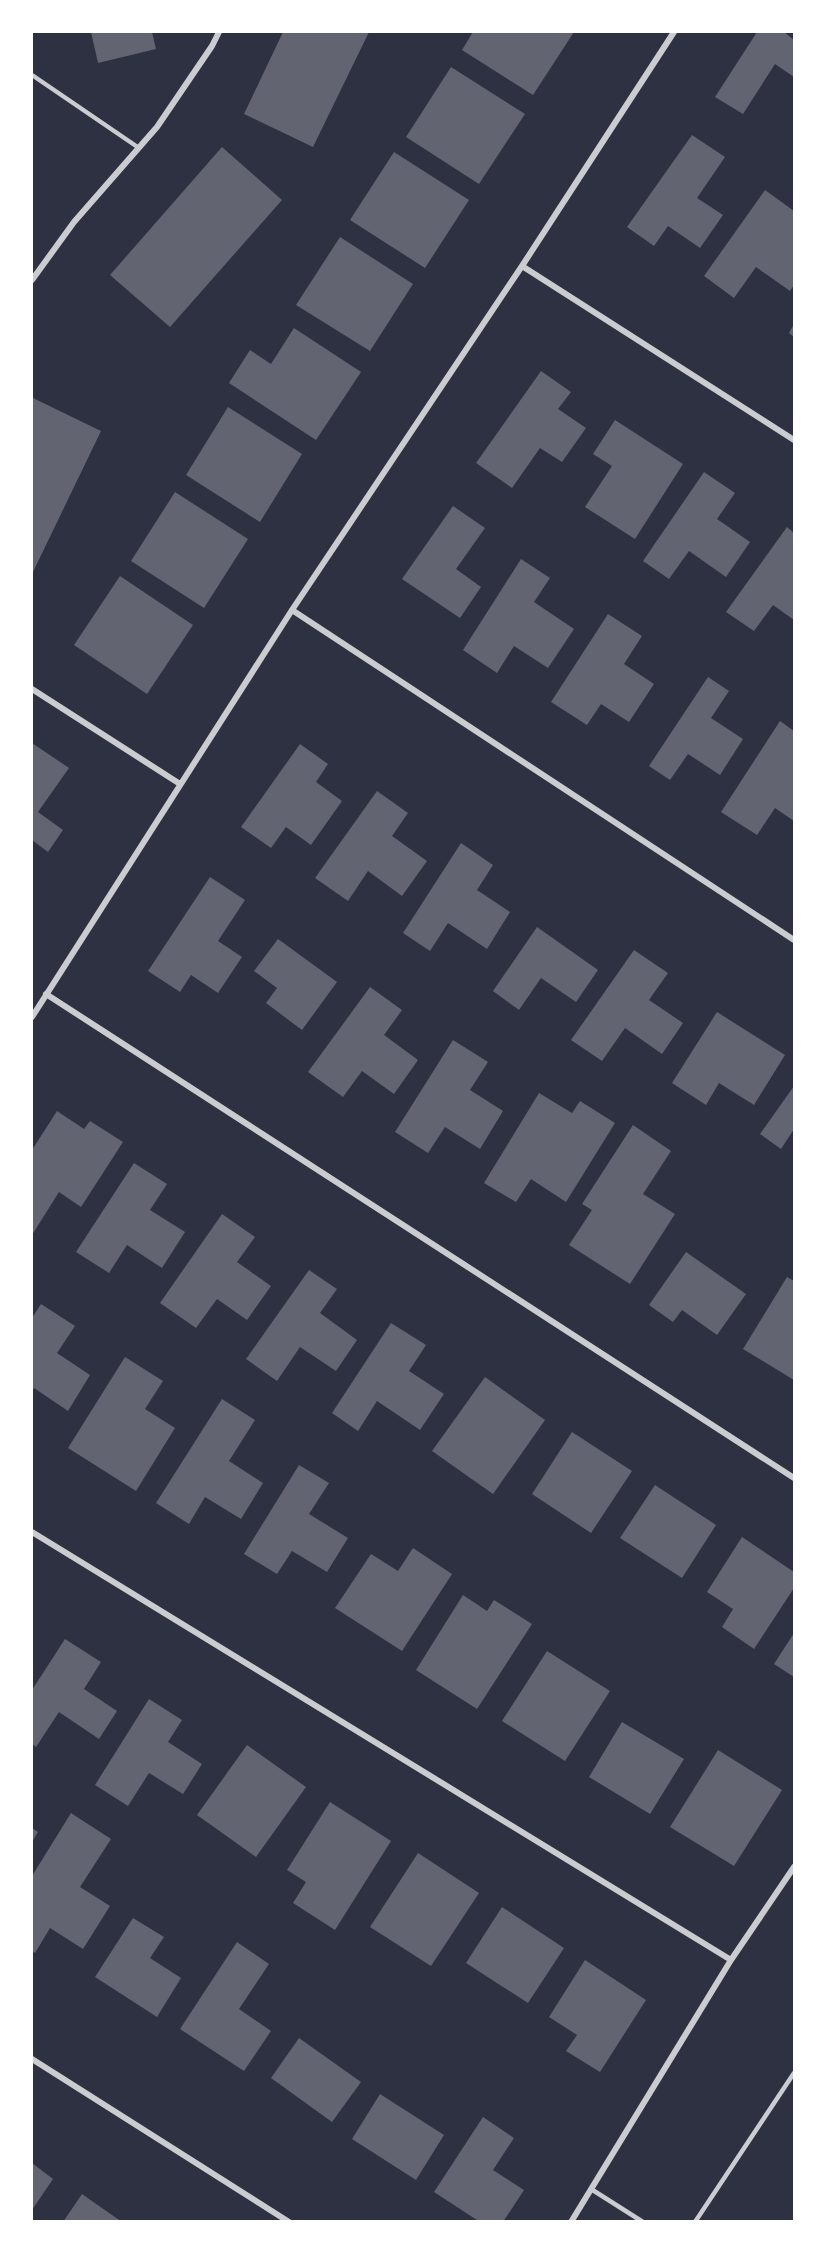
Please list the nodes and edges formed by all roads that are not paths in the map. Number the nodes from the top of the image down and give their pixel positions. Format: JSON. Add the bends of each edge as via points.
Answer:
{"nodes":[{"id":1,"x":219,"y":32,"type":"edge"},
{"id":2,"x":674,"y":32,"type":"edge"},
{"id":3,"x":32,"y":75,"type":"edge"},
{"id":4,"x":139,"y":148,"type":"junction"},
{"id":5,"x":522,"y":266,"type":"junction"},
{"id":6,"x":32,"y":279,"type":"edge"},
{"id":7,"x":795,"y":440,"type":"edge"},
{"id":8,"x":292,"y":610,"type":"junction"},
{"id":9,"x":32,"y":689,"type":"edge"},
{"id":10,"x":180,"y":784,"type":"junction"},
{"id":11,"x":795,"y":940,"type":"edge"},
{"id":12,"x":46,"y":994,"type":"junction"},
{"id":13,"x":32,"y":1017,"type":"edge"},
{"id":14,"x":795,"y":1478,"type":"edge"},
{"id":15,"x":32,"y":1532,"type":"edge"},
{"id":16,"x":795,"y":1867,"type":"edge"},
{"id":17,"x":731,"y":1960,"type":"junction"},
{"id":18,"x":32,"y":2059,"type":"edge"},
{"id":19,"x":795,"y":2073,"type":"edge"},
{"id":20,"x":591,"y":2189,"type":"junction"},
{"id":21,"x":289,"y":2222,"type":"edge"},
{"id":22,"x":571,"y":2222,"type":"edge"},
{"id":23,"x":643,"y":2222,"type":"edge"},
{"id":24,"x":695,"y":2222,"type":"edge"}],
"edges":[{"from":1,"to":4,"type":"street"},
{"from":2,"to":5,"type":"street"},
{"from":3,"to":4,"type":"lane"},
{"from":4,"to":6,"type":"street","via":[[74,222]]},
{"from":5,"to":7,"type":"street"},
{"from":5,"to":8,"type":"street"},
{"from":8,"to":10,"type":"street"},
{"from":8,"to":11,"type":"street"},
{"from":9,"to":10,"type":"street"},
{"from":10,"to":12,"type":"street"},
{"from":12,"to":13,"type":"street"},
{"from":12,"to":14,"type":"street"},
{"from":15,"to":17,"type":"street"},
{"from":16,"to":17,"type":"street"},
{"from":17,"to":20,"type":"street"},
{"from":18,"to":21,"type":"street"},
{"from":19,"to":24,"type":"lane"},
{"from":20,"to":22,"type":"street"},
{"from":20,"to":23,"type":"lane"}]}
